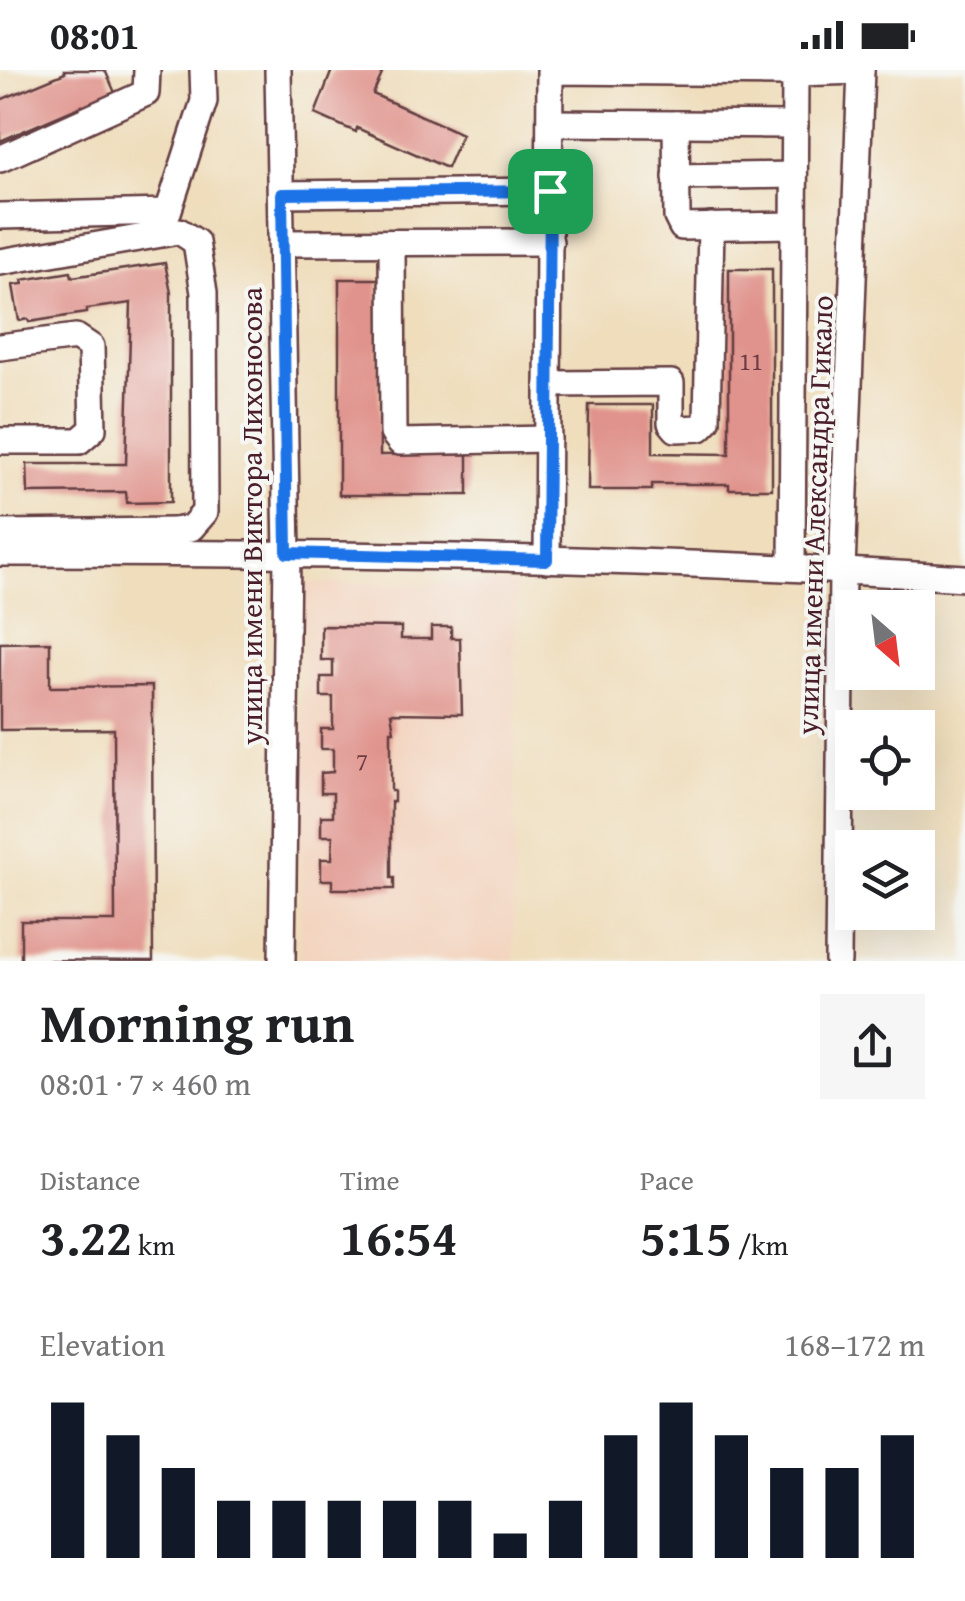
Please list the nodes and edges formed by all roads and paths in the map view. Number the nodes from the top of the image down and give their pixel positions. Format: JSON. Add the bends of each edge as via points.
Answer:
{"nodes":[{"id":1,"x":148,"y":70,"type":"edge"},
{"id":2,"x":204,"y":70,"type":"edge"},
{"id":3,"x":278,"y":70,"type":"edge"},
{"id":4,"x":861,"y":70,"type":"edge"},
{"id":5,"x":578,"y":71,"type":"edge"},
{"id":6,"x":795,"y":73,"type":"junction"},
{"id":7,"x":550,"y":123,"type":"junction"},
{"id":8,"x":676,"y":124,"type":"junction"},
{"id":9,"x":794,"y":126,"type":"junction"},
{"id":10,"x":0,"y":158,"type":"edge"},
{"id":11,"x":794,"y":175,"type":"junction"},
{"id":12,"x":676,"y":177,"type":"junction"},
{"id":13,"x":550,"y":191,"type":"junction"},
{"id":14,"x":282,"y":194,"type":"junction"},
{"id":15,"x":0,"y":216,"type":"edge"},
{"id":16,"x":794,"y":225,"type":"junction"},
{"id":17,"x":712,"y":226,"type":"junction"},
{"id":18,"x":282,"y":242,"type":"junction"},
{"id":19,"x":550,"y":242,"type":"junction"},
{"id":20,"x":392,"y":244,"type":"junction"},
{"id":21,"x":0,"y":262,"type":"edge"},
{"id":22,"x":0,"y":346,"type":"edge"},
{"id":23,"x":548,"y":384,"type":"junction"},
{"id":24,"x":548,"y":439,"type":"junction"},
{"id":25,"x":0,"y":441,"type":"edge"},
{"id":26,"x":0,"y":532,"type":"edge"},
{"id":27,"x":175,"y":542,"type":"junction"},
{"id":28,"x":0,"y":552,"type":"edge"},
{"id":29,"x":287,"y":553,"type":"junction"},
{"id":30,"x":547,"y":560,"type":"junction"},
{"id":31,"x":792,"y":567,"type":"junction"},
{"id":32,"x":842,"y":570,"type":"junction"},
{"id":33,"x":965,"y":578,"type":"edge"},
{"id":34,"x":282,"y":961,"type":"edge"},
{"id":35,"x":838,"y":961,"type":"edge"}],
"edges":[{"from":1,"to":10,"type":"street","via":[[146,93]]},
{"from":2,"to":15,"type":"street","via":[[204,101],[168,212]]},
{"from":3,"to":14,"type":"street","name":"улица имени Виктора Лихоносова"},
{"from":4,"to":6,"type":"street"},
{"from":4,"to":32,"type":"street","name":"улица имени Александра Гикало"},
{"from":5,"to":6,"type":"street"},
{"from":5,"to":7,"type":"street","via":[[550,71]]},
{"from":6,"to":9,"type":"street"},
{"from":7,"to":8,"type":"street"},
{"from":7,"to":13,"type":"street"},
{"from":8,"to":9,"type":"street"},
{"from":8,"to":12,"type":"street"},
{"from":9,"to":11,"type":"street"},
{"from":11,"to":12,"type":"street"},
{"from":11,"to":16,"type":"street"},
{"from":12,"to":17,"type":"street","via":[[682,227]]},
{"from":13,"to":14,"type":"street"},
{"from":13,"to":19,"type":"street"},
{"from":14,"to":18,"type":"street","name":"улица имени Виктора Лихоносова"},
{"from":16,"to":17,"type":"street"},
{"from":16,"to":31,"type":"street"},
{"from":17,"to":23,"type":"street","via":[[707,421],[700,428],[676,429],[671,423],[671,384]]},
{"from":18,"to":20,"type":"street"},
{"from":18,"to":29,"type":"street","name":"улица имени Виктора Лихоносова"},
{"from":19,"to":20,"type":"street"},
{"from":19,"to":23,"type":"street"},
{"from":20,"to":24,"type":"street","via":[[393,433],[400,442]]},
{"from":21,"to":27,"type":"street","via":[[180,232],[196,242],[204,293],[205,512]]},
{"from":22,"to":25,"type":"street","via":[[76,337],[91,347],[94,429],[79,441]]},
{"from":23,"to":24,"type":"street"},
{"from":24,"to":30,"type":"street"},
{"from":26,"to":27,"type":"street"},
{"from":27,"to":28,"type":"street"},
{"from":27,"to":29,"type":"street"},
{"from":29,"to":30,"type":"street"},
{"from":29,"to":34,"type":"street","name":"улица имени Виктора Лихоносова"},
{"from":30,"to":31,"type":"street"},
{"from":31,"to":32,"type":"street"},
{"from":32,"to":33,"type":"street"},
{"from":32,"to":35,"type":"street","name":"улица имени Александра Гикало"}]}
